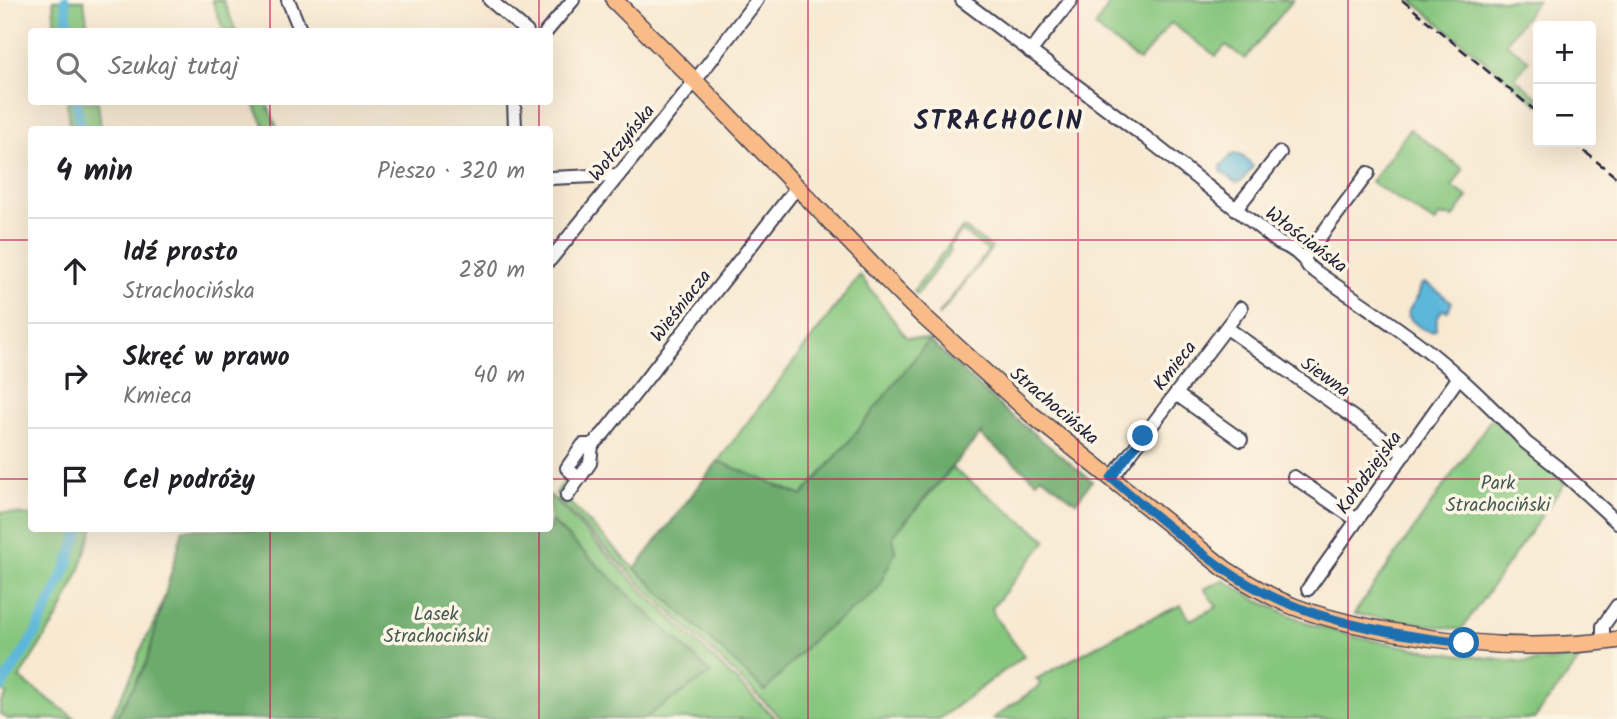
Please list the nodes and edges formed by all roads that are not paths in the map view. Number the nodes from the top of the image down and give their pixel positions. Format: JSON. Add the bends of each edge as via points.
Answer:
{"nodes":[{"id":1,"x":288,"y":0,"type":"edge"},
{"id":2,"x":490,"y":0,"type":"edge"},
{"id":3,"x":573,"y":0,"type":"edge"},
{"id":4,"x":614,"y":0,"type":"edge"},
{"id":5,"x":757,"y":0,"type":"edge"},
{"id":6,"x":962,"y":0,"type":"edge"},
{"id":7,"x":1071,"y":0,"type":"edge"},
{"id":8,"x":299,"y":28,"type":"edge"},
{"id":9,"x":522,"y":28,"type":"edge"},
{"id":10,"x":548,"y":28,"type":"edge"},
{"id":11,"x":1030,"y":52,"type":"junction"},
{"id":12,"x":695,"y":80,"type":"junction"},
{"id":13,"x":514,"y":105,"type":"edge"},
{"id":14,"x":515,"y":126,"type":"edge"},
{"id":15,"x":1280,"y":153,"type":"dead end"},
{"id":16,"x":1368,"y":173,"type":"dead end"},
{"id":17,"x":618,"y":175,"type":"junction"},
{"id":18,"x":553,"y":177,"type":"edge"},
{"id":19,"x":797,"y":187,"type":"junction"},
{"id":20,"x":1236,"y":209,"type":"junction"},
{"id":21,"x":553,"y":256,"type":"edge"},
{"id":22,"x":1304,"y":258,"type":"junction"},
{"id":23,"x":1241,"y":308,"type":"dead end"},
{"id":24,"x":1227,"y":328,"type":"junction"},
{"id":25,"x":1459,"y":377,"type":"junction"},
{"id":26,"x":1176,"y":394,"type":"junction"},
{"id":27,"x":1241,"y":440,"type":"dead end"},
{"id":28,"x":1405,"y":454,"type":"junction"},
{"id":29,"x":1294,"y":477,"type":"dead end"},
{"id":30,"x":1111,"y":478,"type":"junction"},
{"id":31,"x":568,"y":496,"type":"dead end"},
{"id":32,"x":1357,"y":520,"type":"junction"},
{"id":33,"x":1617,"y":522,"type":"edge"},
{"id":34,"x":1308,"y":589,"type":"dead end"},
{"id":35,"x":1617,"y":606,"type":"edge"},
{"id":36,"x":1610,"y":641,"type":"edge"}],
"edges":[{"from":1,"to":8,"type":"street"},
{"from":2,"to":9,"type":"street"},
{"from":3,"to":10,"type":"street"},
{"from":4,"to":12,"type":"main road","name":"Strachocińska"},
{"from":5,"to":12,"type":"street","name":"Wołczyńska"},
{"from":6,"to":11,"type":"street","name":"Włościańska"},
{"from":7,"to":11,"type":"street"},
{"from":11,"to":20,"type":"street","name":"Włościańska"},
{"from":12,"to":17,"type":"street","name":"Wołczyńska"},
{"from":12,"to":19,"type":"main road","name":"Strachocińska"},
{"from":13,"to":14,"type":"street"},
{"from":15,"to":20,"type":"street"},
{"from":16,"to":22,"type":"street"},
{"from":17,"to":18,"type":"street"},
{"from":17,"to":21,"type":"street","name":"Wołczyńska"},
{"from":19,"to":30,"type":"main road","name":"Strachocińska","via":[[980,368]]},
{"from":19,"to":31,"type":"street","name":"Wieśniacza","via":[[592,445],[590,463]]},
{"from":20,"to":22,"type":"street","name":"Włościańska"},
{"from":22,"to":25,"type":"street","name":"Włościańska","via":[[1309,267]]},
{"from":23,"to":24,"type":"street","name":"Kmieca"},
{"from":24,"to":26,"type":"street","name":"Kmieca"},
{"from":24,"to":28,"type":"street","name":"Siewna"},
{"from":25,"to":28,"type":"street","name":"Kołodziejska"},
{"from":25,"to":33,"type":"street","name":"Włościańska"},
{"from":26,"to":27,"type":"street"},
{"from":26,"to":30,"type":"street","name":"Kmieca"},
{"from":28,"to":32,"type":"street","name":"Kołodziejska"},
{"from":29,"to":32,"type":"street"},
{"from":30,"to":36,"type":"main road","name":"Strachocińska","via":[[1224,569],[1313,613],[1464,643],[1546,646]]},
{"from":32,"to":34,"type":"street","name":"Kołodziejska"},
{"from":35,"to":36,"type":"street","via":[[1603,626]]}]}
